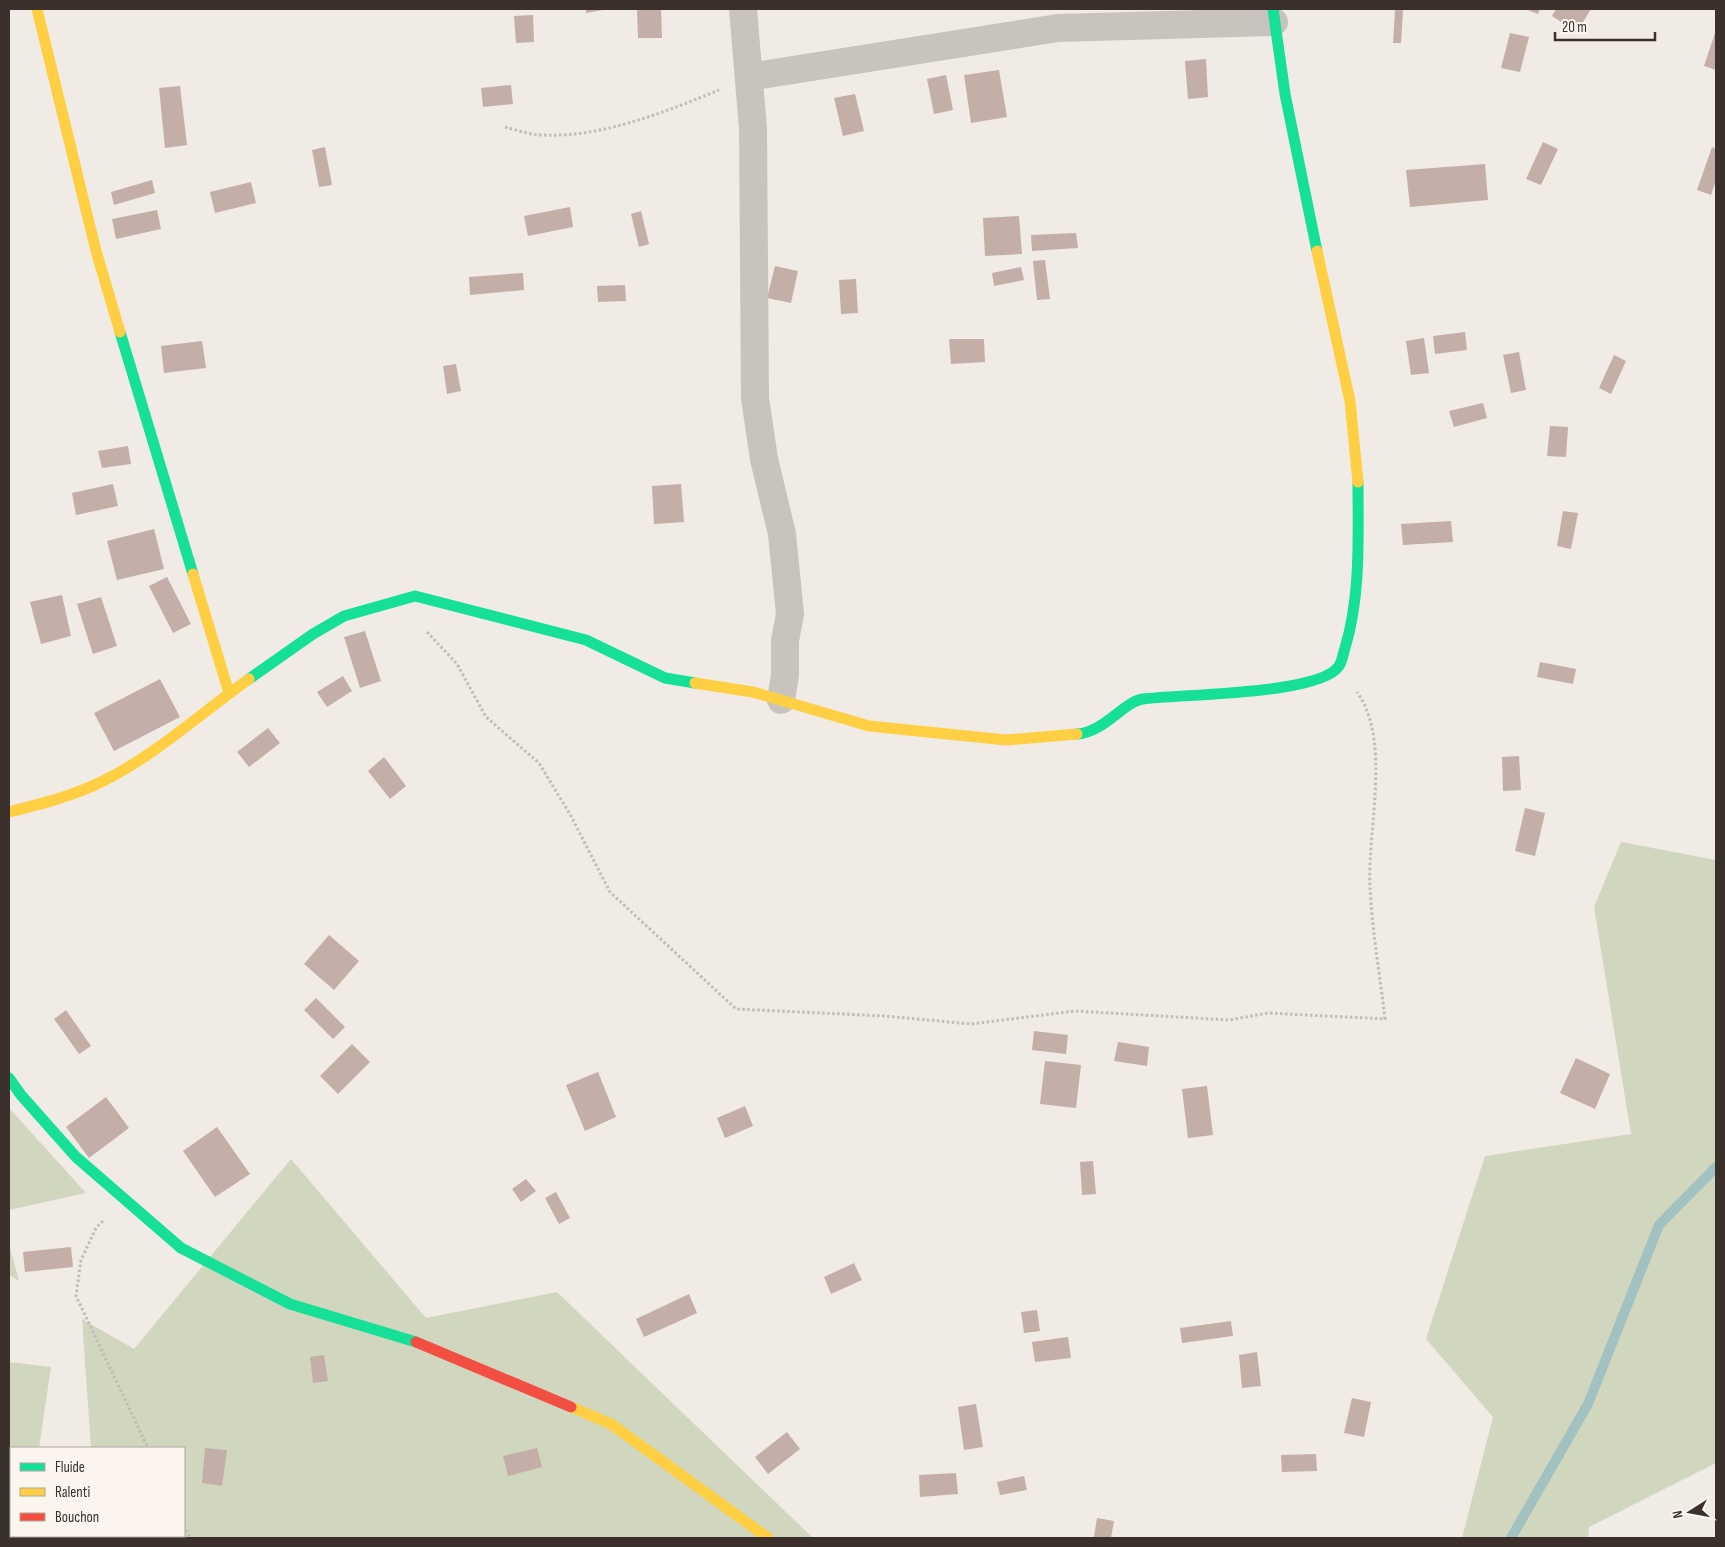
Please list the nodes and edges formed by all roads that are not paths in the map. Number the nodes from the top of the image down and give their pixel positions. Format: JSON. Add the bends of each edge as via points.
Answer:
{"nodes":[{"id":1,"x":37,"y":9,"type":"edge"},
{"id":2,"x":743,"y":9,"type":"edge"},
{"id":3,"x":1273,"y":16,"type":"edge"},
{"id":4,"x":749,"y":77,"type":"junction"},
{"id":5,"x":229,"y":693,"type":"junction"},
{"id":6,"x":781,"y":700,"type":"junction"},
{"id":7,"x":9,"y":812,"type":"edge"},
{"id":8,"x":9,"y":1078,"type":"edge"},
{"id":9,"x":768,"y":1538,"type":"edge"}],
"edges":[{"from":1,"to":5,"type":"street","via":[[96,251]]},
{"from":2,"to":4,"type":"street"},
{"from":3,"to":4,"type":"street","via":[[1058,28]]},
{"from":3,"to":6,"type":"street","via":[[1303,189],[1350,401],[1358,473],[1358,551],[1351,629],[1339,667],[1306,683],[1140,699],[1090,733],[1006,740],[869,726]]},
{"from":4,"to":6,"type":"street","via":[[754,182],[755,398],[764,459],[782,534],[790,614]]},
{"from":5,"to":6,"type":"street","via":[[312,634],[344,616],[415,596],[586,640],[664,678],[753,692]]},
{"from":5,"to":7,"type":"street","via":[[147,754],[103,781],[52,802]]},
{"from":8,"to":9,"type":"street","via":[[76,1157],[181,1248],[290,1304],[411,1340],[611,1424]]}]}
